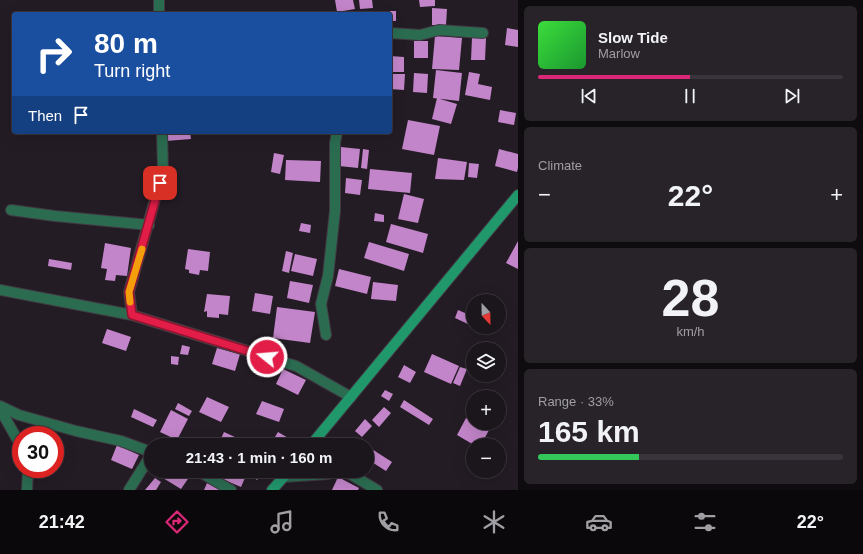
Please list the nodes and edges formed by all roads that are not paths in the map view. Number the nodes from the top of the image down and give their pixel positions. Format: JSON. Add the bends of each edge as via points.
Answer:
{"nodes":[{"id":1,"x":159,"y":0,"type":"edge"},
{"id":2,"x":159,"y":12,"type":"edge"},
{"id":3,"x":392,"y":33,"type":"edge"},
{"id":4,"x":483,"y":33,"type":"dead end"},
{"id":5,"x":162,"y":134,"type":"edge"},
{"id":6,"x":337,"y":134,"type":"edge"},
{"id":7,"x":518,"y":195,"type":"edge"},
{"id":8,"x":11,"y":210,"type":"dead end"},
{"id":9,"x":149,"y":225,"type":"junction"},
{"id":10,"x":0,"y":290,"type":"edge"},
{"id":11,"x":132,"y":315,"type":"junction"},
{"id":12,"x":326,"y":336,"type":"dead end"},
{"id":13,"x":351,"y":397,"type":"junction"},
{"id":14,"x":0,"y":407,"type":"edge"},
{"id":15,"x":12,"y":429,"type":"edge"},
{"id":16,"x":317,"y":438,"type":"edge"},
{"id":17,"x":144,"y":450,"type":"edge"},
{"id":18,"x":144,"y":464,"type":"edge"},
{"id":19,"x":28,"y":478,"type":"edge"},
{"id":20,"x":210,"y":478,"type":"edge"},
{"id":21,"x":283,"y":478,"type":"edge"},
{"id":22,"x":357,"y":478,"type":"edge"},
{"id":23,"x":27,"y":490,"type":"edge"},
{"id":24,"x":128,"y":490,"type":"edge"},
{"id":25,"x":231,"y":490,"type":"edge"},
{"id":26,"x":272,"y":490,"type":"edge"},
{"id":27,"x":377,"y":490,"type":"edge"}],
"edges":[{"from":1,"to":2,"type":"street"},
{"from":3,"to":4,"type":"street","via":[[420,35],[439,30]]},
{"from":5,"to":9,"type":"street","via":[[163,171]]},
{"from":6,"to":12,"type":"street","via":[[335,211],[328,276],[321,304]]},
{"from":7,"to":13,"type":"main road"},
{"from":8,"to":9,"type":"street"},
{"from":9,"to":11,"type":"street","via":[[129,292]]},
{"from":10,"to":11,"type":"street"},
{"from":11,"to":13,"type":"street","via":[[296,366]]},
{"from":13,"to":16,"type":"main road"},
{"from":14,"to":15,"type":"street"},
{"from":14,"to":17,"type":"street","via":[[19,415],[76,432],[121,441]]},
{"from":18,"to":24,"type":"street"},
{"from":19,"to":23,"type":"street"},
{"from":20,"to":25,"type":"street"},
{"from":21,"to":26,"type":"main road"},
{"from":22,"to":27,"type":"street"}]}
